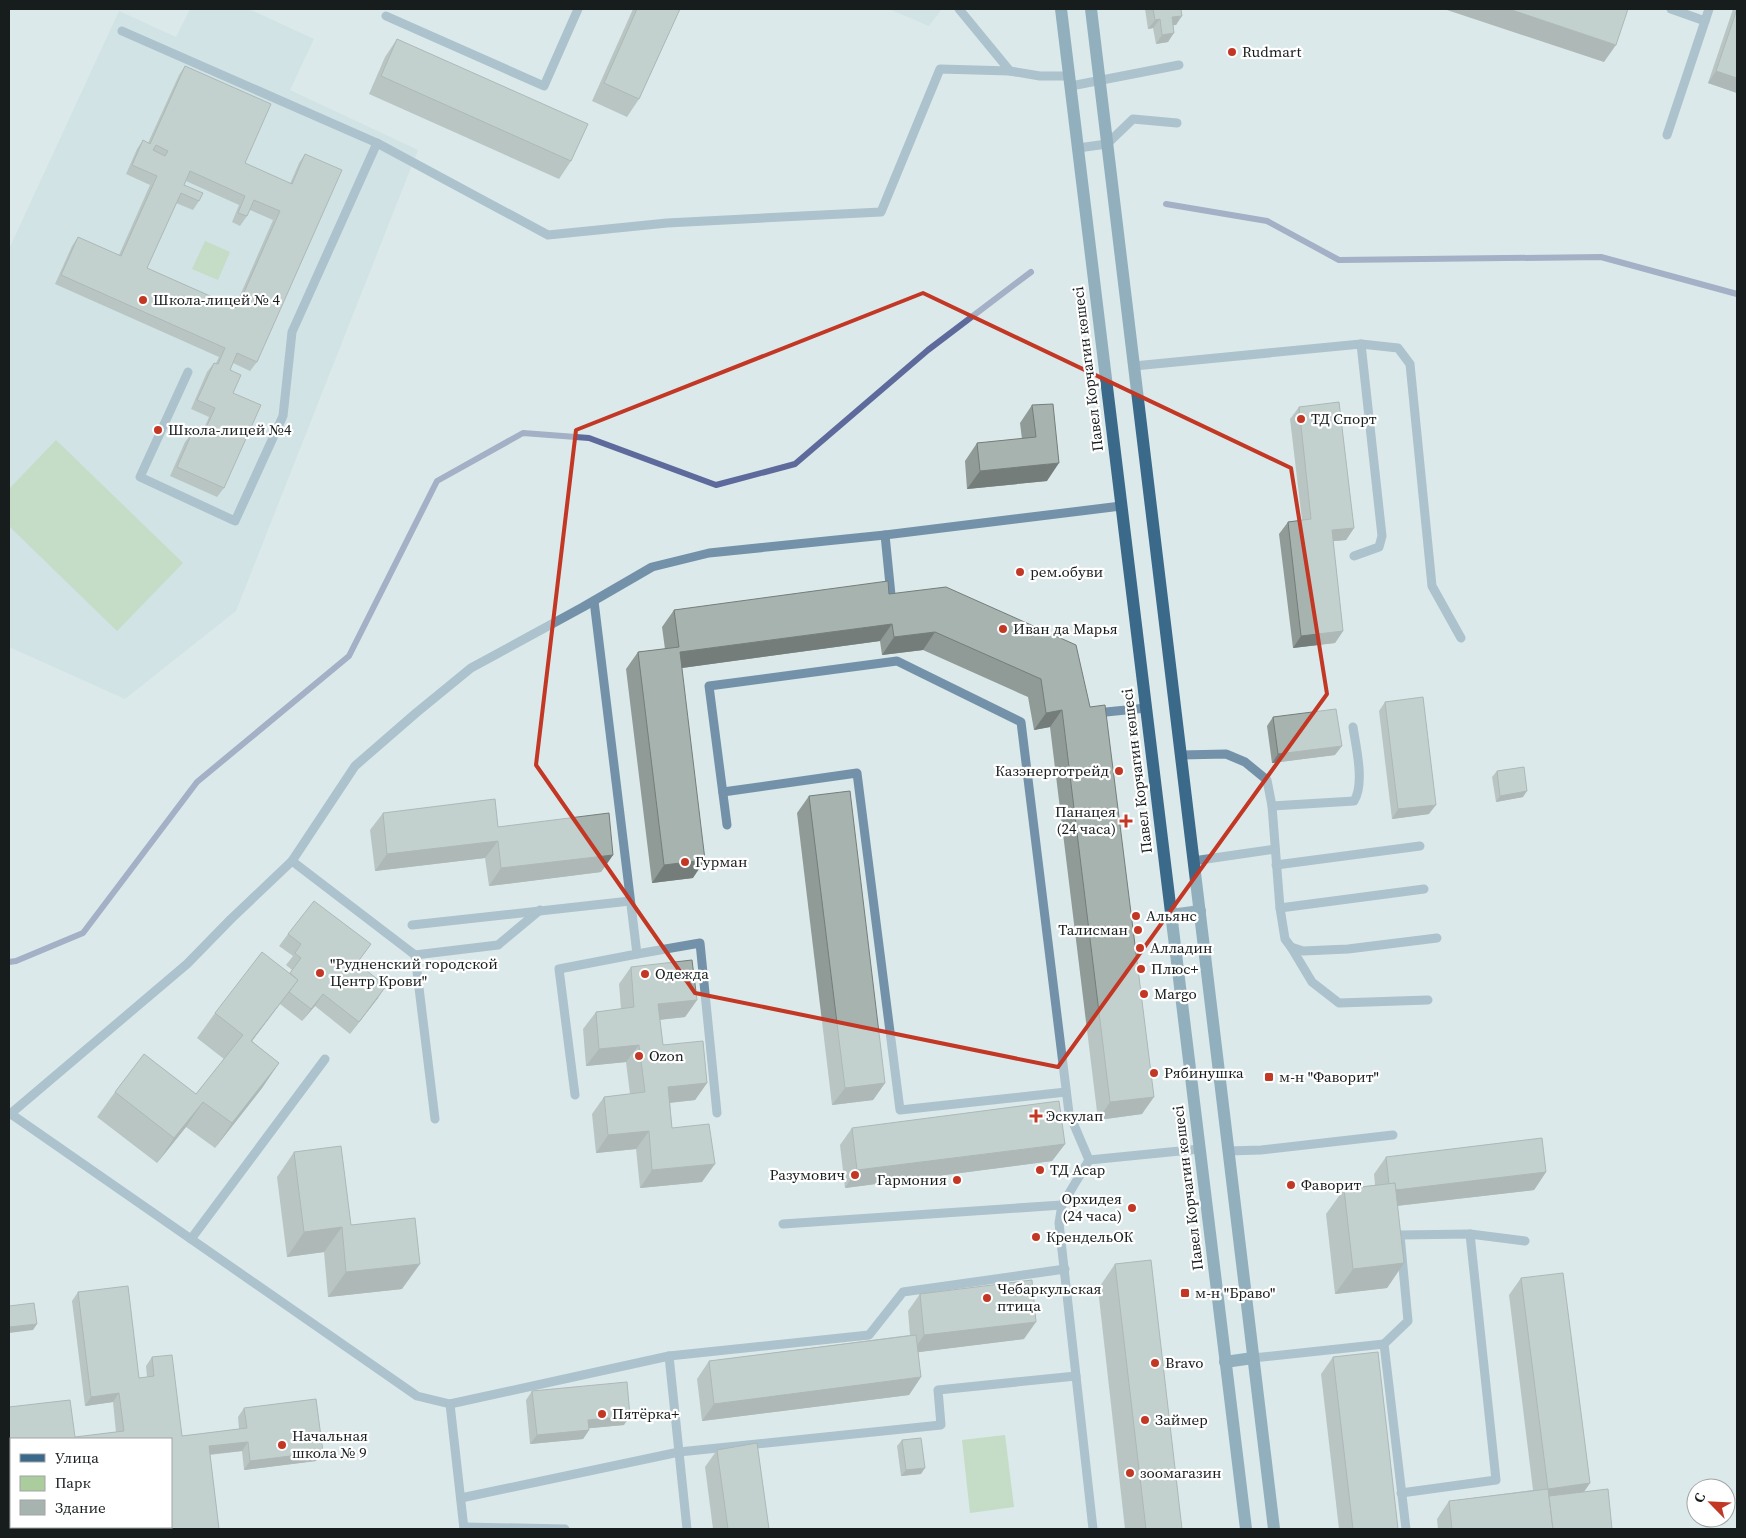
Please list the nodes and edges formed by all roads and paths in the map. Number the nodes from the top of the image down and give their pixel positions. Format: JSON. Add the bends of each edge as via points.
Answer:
{"nodes":[{"id":1,"x":578,"y":9,"type":"edge"},
{"id":2,"x":959,"y":9,"type":"edge"},
{"id":3,"x":1061,"y":9,"type":"edge"},
{"id":4,"x":1091,"y":9,"type":"edge"},
{"id":5,"x":1671,"y":9,"type":"edge"},
{"id":6,"x":1709,"y":9,"type":"edge"},
{"id":7,"x":386,"y":16,"type":"dead end"},
{"id":8,"x":1705,"y":21,"type":"junction"},
{"id":9,"x":122,"y":31,"type":"dead end"},
{"id":10,"x":1179,"y":65,"type":"dead end"},
{"id":11,"x":1010,"y":71,"type":"junction"},
{"id":12,"x":1070,"y":81,"type":"junction"},
{"id":13,"x":1101,"y":81,"type":"junction"},
{"id":14,"x":1177,"y":123,"type":"dead end"},
{"id":15,"x":1667,"y":135,"type":"dead end"},
{"id":16,"x":377,"y":143,"type":"junction"},
{"id":17,"x":1107,"y":144,"type":"junction"},
{"id":18,"x":1078,"y":148,"type":"junction"},
{"id":19,"x":1361,"y":344,"type":"junction"},
{"id":20,"x":1134,"y":366,"type":"junction"},
{"id":21,"x":188,"y":372,"type":"dead end"},
{"id":22,"x":1121,"y":506,"type":"junction"},
{"id":23,"x":885,"y":535,"type":"junction"},
{"id":24,"x":1354,"y":556,"type":"dead end"},
{"id":25,"x":594,"y":601,"type":"junction"},
{"id":26,"x":892,"y":610,"type":"edge"},
{"id":27,"x":1461,"y":638,"type":"dead end"},
{"id":28,"x":1146,"y":708,"type":"junction"},
{"id":29,"x":1085,"y":715,"type":"edge"},
{"id":30,"x":1033,"y":721,"type":"dead end"},
{"id":31,"x":1021,"y":722,"type":"junction"},
{"id":32,"x":1353,"y":727,"type":"dead end"},
{"id":33,"x":1181,"y":755,"type":"junction"},
{"id":34,"x":723,"y":792,"type":"junction"},
{"id":35,"x":1272,"y":806,"type":"junction"},
{"id":36,"x":727,"y":825,"type":"dead end"},
{"id":37,"x":1420,"y":846,"type":"dead end"},
{"id":38,"x":1275,"y":850,"type":"junction"},
{"id":39,"x":292,"y":861,"type":"junction"},
{"id":40,"x":1193,"y":861,"type":"junction"},
{"id":41,"x":1276,"y":865,"type":"junction"},
{"id":42,"x":1424,"y":889,"type":"dead end"},
{"id":43,"x":630,"y":901,"type":"junction"},
{"id":44,"x":1280,"y":908,"type":"junction"},
{"id":45,"x":540,"y":910,"type":"junction"},
{"id":46,"x":1200,"y":911,"type":"junction"},
{"id":47,"x":1171,"y":915,"type":"junction"},
{"id":48,"x":412,"y":925,"type":"dead end"},
{"id":49,"x":1437,"y":938,"type":"dead end"},
{"id":50,"x":1291,"y":947,"type":"junction"},
{"id":51,"x":637,"y":954,"type":"junction"},
{"id":52,"x":415,"y":955,"type":"junction"},
{"id":53,"x":1428,"y":1000,"type":"dead end"},
{"id":54,"x":325,"y":1059,"type":"dead end"},
{"id":55,"x":1066,"y":1092,"type":"junction"},
{"id":56,"x":575,"y":1095,"type":"dead end"},
{"id":57,"x":716,"y":1113,"type":"dead end"},
{"id":58,"x":10,"y":1115,"type":"edge"},
{"id":59,"x":434,"y":1119,"type":"dead end"},
{"id":60,"x":1393,"y":1135,"type":"dead end"},
{"id":61,"x":1200,"y":1150,"type":"junction"},
{"id":62,"x":1228,"y":1151,"type":"junction"},
{"id":63,"x":1089,"y":1160,"type":"junction"},
{"id":64,"x":1062,"y":1205,"type":"junction"},
{"id":65,"x":783,"y":1224,"type":"dead end"},
{"id":66,"x":1470,"y":1234,"type":"junction"},
{"id":67,"x":192,"y":1239,"type":"junction"},
{"id":68,"x":1525,"y":1241,"type":"dead end"},
{"id":69,"x":1065,"y":1269,"type":"junction"},
{"id":70,"x":1384,"y":1344,"type":"junction"},
{"id":71,"x":668,"y":1356,"type":"junction"},
{"id":72,"x":1253,"y":1358,"type":"junction"},
{"id":73,"x":1225,"y":1362,"type":"junction"},
{"id":74,"x":1076,"y":1376,"type":"junction"},
{"id":75,"x":450,"y":1404,"type":"junction"},
{"id":76,"x":679,"y":1452,"type":"junction"},
{"id":77,"x":1402,"y":1493,"type":"junction"},
{"id":78,"x":461,"y":1498,"type":"junction"},
{"id":79,"x":464,"y":1528,"type":"edge"},
{"id":80,"x":565,"y":1529,"type":"edge"},
{"id":81,"x":687,"y":1529,"type":"edge"},
{"id":82,"x":1093,"y":1529,"type":"edge"},
{"id":83,"x":1246,"y":1529,"type":"edge"},
{"id":84,"x":1274,"y":1529,"type":"edge"},
{"id":85,"x":1406,"y":1529,"type":"edge"}],
"edges":[{"from":1,"to":7,"type":"lane","via":[[544,86]]},
{"from":2,"to":11,"type":"lane"},
{"from":3,"to":12,"type":"street","name":"Павел Корчагин көшесі"},
{"from":4,"to":13,"type":"street"},
{"from":5,"to":8,"type":"lane"},
{"from":6,"to":8,"type":"lane"},
{"from":8,"to":15,"type":"lane"},
{"from":9,"to":16,"type":"lane"},
{"from":10,"to":13,"type":"lane"},
{"from":11,"to":12,"type":"lane"},
{"from":11,"to":16,"type":"lane","via":[[940,69],[881,212],[667,223],[548,235]]},
{"from":12,"to":13,"type":"lane"},
{"from":12,"to":18,"type":"street","name":"Павел Корчагин көшесі"},
{"from":13,"to":17,"type":"street"},
{"from":14,"to":17,"type":"lane","via":[[1133,119]]},
{"from":16,"to":21,"type":"lane","via":[[292,332],[283,416],[235,521],[140,477]]},
{"from":17,"to":18,"type":"lane"},
{"from":17,"to":20,"type":"street"},
{"from":18,"to":22,"type":"street","name":"Павел Корчагин көшесі"},
{"from":19,"to":20,"type":"lane"},
{"from":19,"to":24,"type":"lane","via":[[1382,536],[1379,547]]},
{"from":19,"to":27,"type":"lane","via":[[1398,348],[1410,364],[1432,586]]},
{"from":20,"to":33,"type":"street"},
{"from":22,"to":23,"type":"lane"},
{"from":22,"to":28,"type":"street","name":"Павел Корчагин көшесі"},
{"from":23,"to":25,"type":"lane","via":[[709,553],[652,567]]},
{"from":23,"to":26,"type":"lane"},
{"from":25,"to":39,"type":"lane","via":[[471,668],[416,713],[355,766]]},
{"from":25,"to":43,"type":"lane"},
{"from":28,"to":29,"type":"lane"},
{"from":28,"to":47,"type":"street","name":"Павел Корчагин көшесі"},
{"from":30,"to":31,"type":"lane"},
{"from":31,"to":34,"type":"lane","via":[[897,657],[709,686]]},
{"from":31,"to":55,"type":"lane"},
{"from":32,"to":35,"type":"lane","via":[[1360,785],[1354,801]]},
{"from":33,"to":35,"type":"lane","via":[[1226,754],[1245,762],[1266,780]]},
{"from":33,"to":40,"type":"street"},
{"from":34,"to":36,"type":"lane"},
{"from":34,"to":55,"type":"lane","via":[[857,773],[900,1110]]},
{"from":35,"to":38,"type":"lane"},
{"from":37,"to":41,"type":"lane"},
{"from":38,"to":40,"type":"lane"},
{"from":38,"to":41,"type":"lane"},
{"from":39,"to":52,"type":"lane"},
{"from":39,"to":58,"type":"lane","via":[[187,964]]},
{"from":40,"to":46,"type":"street"},
{"from":41,"to":44,"type":"lane"},
{"from":42,"to":44,"type":"lane"},
{"from":43,"to":45,"type":"lane"},
{"from":43,"to":51,"type":"lane"},
{"from":44,"to":50,"type":"lane","via":[[1285,939]]},
{"from":45,"to":48,"type":"lane"},
{"from":45,"to":52,"type":"lane","via":[[498,945]]},
{"from":46,"to":47,"type":"street"},
{"from":46,"to":62,"type":"street"},
{"from":47,"to":61,"type":"street","name":"Павел Корчагин көшесі"},
{"from":49,"to":50,"type":"lane","via":[[1348,949],[1303,951]]},
{"from":50,"to":53,"type":"lane","via":[[1312,982],[1339,1003]]},
{"from":51,"to":56,"type":"lane","via":[[559,969]]},
{"from":51,"to":57,"type":"lane","via":[[700,943]]},
{"from":52,"to":59,"type":"lane"},
{"from":54,"to":67,"type":"lane"},
{"from":55,"to":63,"type":"lane","via":[[1069,1113]]},
{"from":58,"to":67,"type":"lane"},
{"from":60,"to":62,"type":"lane"},
{"from":61,"to":63,"type":"lane"},
{"from":61,"to":73,"type":"street","name":"Павел Корчагин көшесі"},
{"from":62,"to":72,"type":"street"},
{"from":63,"to":64,"type":"lane"},
{"from":64,"to":65,"type":"lane"},
{"from":64,"to":69,"type":"lane","via":[[1059,1223]]},
{"from":66,"to":68,"type":"lane"},
{"from":66,"to":70,"type":"lane","via":[[1400,1235],[1408,1321]]},
{"from":66,"to":77,"type":"lane","via":[[1496,1480]]},
{"from":67,"to":75,"type":"lane","via":[[416,1396]]},
{"from":69,"to":71,"type":"lane","via":[[904,1292],[869,1335]]},
{"from":69,"to":74,"type":"lane"},
{"from":70,"to":72,"type":"lane"},
{"from":70,"to":77,"type":"lane"},
{"from":71,"to":75,"type":"lane"},
{"from":71,"to":76,"type":"lane"},
{"from":72,"to":73,"type":"street"},
{"from":72,"to":84,"type":"street"},
{"from":73,"to":83,"type":"street","name":"Павел Корчагин көшесі"},
{"from":74,"to":76,"type":"lane","via":[[938,1390],[941,1425]]},
{"from":74,"to":82,"type":"lane"},
{"from":75,"to":78,"type":"lane"},
{"from":76,"to":78,"type":"lane"},
{"from":76,"to":81,"type":"lane"},
{"from":77,"to":85,"type":"lane"},
{"from":78,"to":79,"type":"lane"},
{"from":79,"to":80,"type":"lane"}]}
